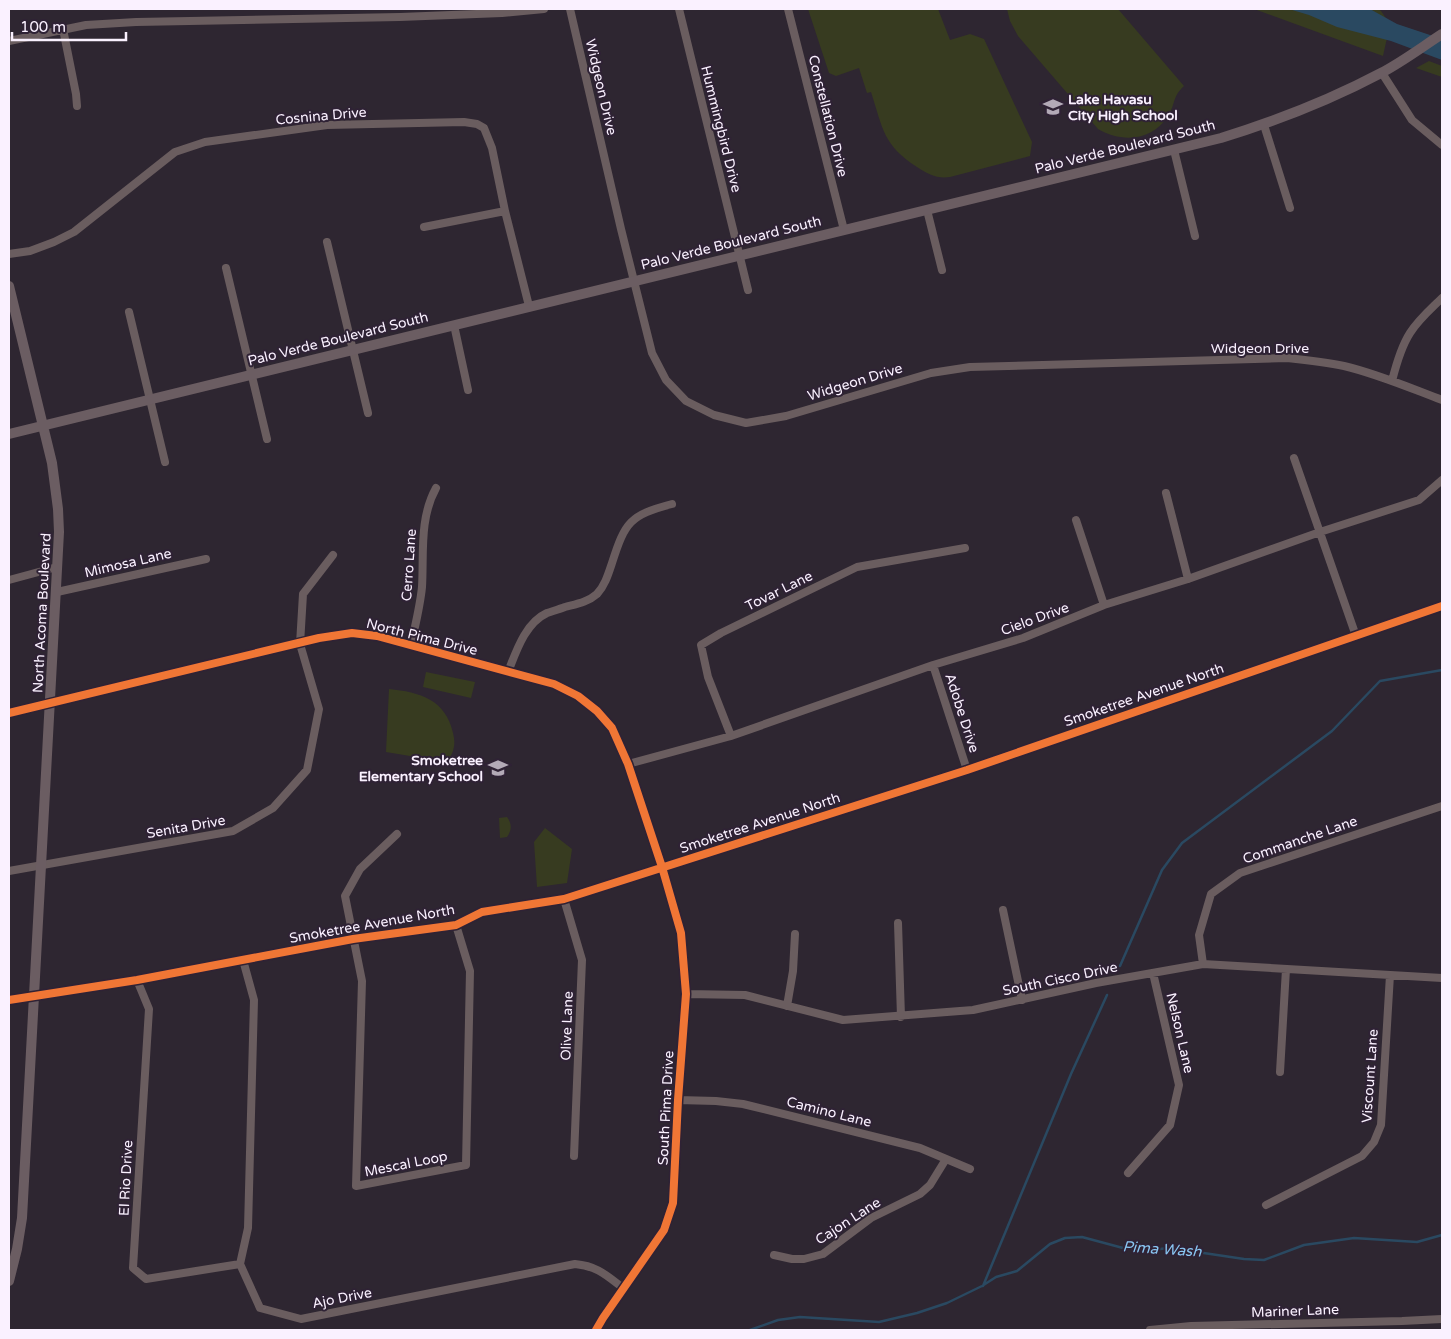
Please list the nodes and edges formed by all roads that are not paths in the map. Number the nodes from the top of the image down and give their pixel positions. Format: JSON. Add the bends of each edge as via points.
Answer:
{"nodes":[{"id":1,"x":544,"y":9,"type":"edge"},
{"id":2,"x":570,"y":9,"type":"edge"},
{"id":3,"x":679,"y":9,"type":"edge"},
{"id":4,"x":788,"y":9,"type":"edge"},
{"id":5,"x":63,"y":29,"type":"junction"},
{"id":6,"x":1442,"y":34,"type":"edge"},
{"id":7,"x":9,"y":41,"type":"edge"},
{"id":8,"x":1382,"y":73,"type":"junction"},
{"id":9,"x":77,"y":106,"type":"dead end"},
{"id":10,"x":1264,"y":125,"type":"junction"},
{"id":11,"x":1442,"y":146,"type":"edge"},
{"id":12,"x":1174,"y":150,"type":"junction"},
{"id":13,"x":1290,"y":208,"type":"dead end"},
{"id":14,"x":927,"y":210,"type":"junction"},
{"id":15,"x":505,"y":211,"type":"junction"},
{"id":16,"x":424,"y":227,"type":"dead end"},
{"id":17,"x":844,"y":230,"type":"junction"},
{"id":18,"x":1195,"y":236,"type":"dead end"},
{"id":19,"x":327,"y":242,"type":"dead end"},
{"id":20,"x":9,"y":254,"type":"edge"},
{"id":21,"x":740,"y":255,"type":"junction"},
{"id":22,"x":226,"y":268,"type":"dead end"},
{"id":23,"x":942,"y":270,"type":"dead end"},
{"id":24,"x":635,"y":281,"type":"junction"},
{"id":25,"x":9,"y":286,"type":"edge"},
{"id":26,"x":748,"y":290,"type":"dead end"},
{"id":27,"x":1442,"y":298,"type":"edge"},
{"id":28,"x":529,"y":306,"type":"junction"},
{"id":29,"x":129,"y":312,"type":"dead end"},
{"id":30,"x":454,"y":325,"type":"junction"},
{"id":31,"x":353,"y":350,"type":"junction"},
{"id":32,"x":251,"y":374,"type":"junction"},
{"id":33,"x":1392,"y":381,"type":"junction"},
{"id":34,"x":468,"y":390,"type":"dead end"},
{"id":35,"x":150,"y":399,"type":"junction"},
{"id":36,"x":1442,"y":400,"type":"edge"},
{"id":37,"x":368,"y":413,"type":"dead end"},
{"id":38,"x":43,"y":425,"type":"junction"},
{"id":39,"x":9,"y":434,"type":"edge"},
{"id":40,"x":267,"y":439,"type":"dead end"},
{"id":41,"x":1294,"y":458,"type":"dead end"},
{"id":42,"x":165,"y":462,"type":"dead end"},
{"id":43,"x":1442,"y":480,"type":"edge"},
{"id":44,"x":436,"y":488,"type":"dead end"},
{"id":45,"x":1166,"y":493,"type":"dead end"},
{"id":46,"x":672,"y":504,"type":"dead end"},
{"id":47,"x":1076,"y":520,"type":"dead end"},
{"id":48,"x":1320,"y":532,"type":"junction"},
{"id":49,"x":966,"y":548,"type":"dead end"},
{"id":50,"x":332,"y":555,"type":"dead end"},
{"id":51,"x":206,"y":559,"type":"dead end"},
{"id":52,"x":57,"y":567,"type":"junction"},
{"id":53,"x":1188,"y":579,"type":"junction"},
{"id":54,"x":9,"y":580,"type":"edge"},
{"id":55,"x":56,"y":592,"type":"junction"},
{"id":56,"x":1104,"y":605,"type":"junction"},
{"id":57,"x":1442,"y":606,"type":"edge"},
{"id":58,"x":1356,"y":636,"type":"junction"},
{"id":59,"x":300,"y":644,"type":"junction"},
{"id":60,"x":411,"y":645,"type":"junction"},
{"id":61,"x":933,"y":664,"type":"junction"},
{"id":62,"x":508,"y":672,"type":"junction"},
{"id":63,"x":50,"y":703,"type":"junction"},
{"id":64,"x":9,"y":713,"type":"edge"},
{"id":65,"x":731,"y":736,"type":"junction"},
{"id":66,"x":628,"y":764,"type":"junction"},
{"id":67,"x":967,"y":770,"type":"junction"},
{"id":68,"x":1442,"y":806,"type":"edge"},
{"id":69,"x":397,"y":834,"type":"dead end"},
{"id":70,"x":42,"y":865,"type":"junction"},
{"id":71,"x":662,"y":867,"type":"junction"},
{"id":72,"x":9,"y":871,"type":"edge"},
{"id":73,"x":564,"y":899,"type":"junction"},
{"id":74,"x":1003,"y":910,"type":"dead end"},
{"id":75,"x":898,"y":922,"type":"dead end"},
{"id":76,"x":456,"y":925,"type":"junction"},
{"id":77,"x":795,"y":934,"type":"dead end"},
{"id":78,"x":353,"y":939,"type":"junction"},
{"id":79,"x":243,"y":960,"type":"junction"},
{"id":80,"x":1203,"y":964,"type":"junction"},
{"id":81,"x":1286,"y":969,"type":"junction"},
{"id":82,"x":1153,"y":973,"type":"junction"},
{"id":83,"x":1390,"y":975,"type":"junction"},
{"id":84,"x":1442,"y":978,"type":"edge"},
{"id":85,"x":137,"y":980,"type":"junction"},
{"id":86,"x":686,"y":994,"type":"junction"},
{"id":87,"x":35,"y":995,"type":"junction"},
{"id":88,"x":9,"y":1000,"type":"edge"},
{"id":89,"x":1022,"y":1000,"type":"junction"},
{"id":90,"x":787,"y":1006,"type":"junction"},
{"id":91,"x":901,"y":1017,"type":"junction"},
{"id":92,"x":1280,"y":1072,"type":"dead end"},
{"id":93,"x":678,"y":1100,"type":"junction"},
{"id":94,"x":574,"y":1156,"type":"dead end"},
{"id":95,"x":946,"y":1159,"type":"junction"},
{"id":96,"x":970,"y":1170,"type":"dead end"},
{"id":97,"x":1128,"y":1173,"type":"dead end"},
{"id":98,"x":1266,"y":1205,"type":"dead end"},
{"id":99,"x":774,"y":1255,"type":"dead end"},
{"id":100,"x":240,"y":1264,"type":"junction"},
{"id":101,"x":9,"y":1281,"type":"edge"},
{"id":102,"x":623,"y":1288,"type":"junction"},
{"id":103,"x":1442,"y":1319,"type":"edge"},
{"id":104,"x":1402,"y":1321,"type":"junction"},
{"id":105,"x":1288,"y":1327,"type":"edge"},
{"id":106,"x":596,"y":1330,"type":"edge"},
{"id":107,"x":1150,"y":1330,"type":"edge"},
{"id":108,"x":1402,"y":1330,"type":"edge"}],
"edges":[{"from":1,"to":5,"type":"street","via":[[409,16],[136,22]]},
{"from":2,"to":24,"type":"street","name":"Widgeon Drive"},
{"from":3,"to":21,"type":"street","name":"Hummingbird Drive"},
{"from":4,"to":17,"type":"street","name":"Constellation Drive"},
{"from":5,"to":7,"type":"street"},
{"from":5,"to":9,"type":"street"},
{"from":6,"to":8,"type":"main road","name":"Palo Verde Boulevard South"},
{"from":8,"to":10,"type":"main road","name":"Palo Verde Boulevard South"},
{"from":8,"to":11,"type":"street","via":[[1412,120]]},
{"from":10,"to":12,"type":"main road","name":"Palo Verde Boulevard South"},
{"from":10,"to":13,"type":"street"},
{"from":12,"to":14,"type":"main road","name":"Palo Verde Boulevard South"},
{"from":12,"to":18,"type":"street"},
{"from":14,"to":17,"type":"main road","name":"Palo Verde Boulevard South"},
{"from":14,"to":23,"type":"street"},
{"from":15,"to":16,"type":"street"},
{"from":15,"to":20,"type":"street","name":"Cosnina Drive","via":[[492,148],[484,128],[477,124],[327,125],[205,142],[174,152],[74,232],[30,251]]},
{"from":15,"to":28,"type":"street","name":"Cosnina Drive"},
{"from":17,"to":21,"type":"main road","name":"Palo Verde Boulevard South"},
{"from":19,"to":31,"type":"street"},
{"from":21,"to":24,"type":"main road","name":"Palo Verde Boulevard South"},
{"from":21,"to":26,"type":"street","name":"Hummingbird Drive"},
{"from":22,"to":32,"type":"street"},
{"from":24,"to":28,"type":"main road","name":"Palo Verde Boulevard South"},
{"from":24,"to":33,"type":"street","name":"Widgeon Drive","via":[[652,353],[666,380],[686,401],[714,415],[746,423],[786,416],[931,373],[970,367],[1287,358],[1346,367]]},
{"from":25,"to":38,"type":"main road","name":"North Acoma Boulevard"},
{"from":27,"to":33,"type":"street","via":[[1409,334]]},
{"from":28,"to":30,"type":"main road","name":"Palo Verde Boulevard South"},
{"from":29,"to":35,"type":"street"},
{"from":30,"to":31,"type":"main road","name":"Palo Verde Boulevard South"},
{"from":30,"to":34,"type":"street"},
{"from":31,"to":32,"type":"main road","name":"Palo Verde Boulevard South"},
{"from":31,"to":37,"type":"street"},
{"from":32,"to":35,"type":"main road","name":"Palo Verde Boulevard South"},
{"from":32,"to":40,"type":"street"},
{"from":33,"to":36,"type":"street","name":"Widgeon Drive"},
{"from":35,"to":38,"type":"main road","name":"Palo Verde Boulevard South"},
{"from":35,"to":42,"type":"street"},
{"from":38,"to":39,"type":"main road","name":"Palo Verde Boulevard South"},
{"from":38,"to":52,"type":"main road","name":"North Acoma Boulevard","via":[[56,490]]},
{"from":41,"to":48,"type":"street"},
{"from":43,"to":48,"type":"street","name":"Cielo Drive","via":[[1419,500]]},
{"from":44,"to":60,"type":"street","name":"Cerro Lane","via":[[424,526],[422,590]]},
{"from":45,"to":53,"type":"street"},
{"from":46,"to":62,"type":"street","via":[[640,514],[628,525],[604,585],[595,596],[582,603],[546,613],[536,621],[523,637]]},
{"from":47,"to":56,"type":"street"},
{"from":48,"to":53,"type":"street","name":"Cielo Drive"},
{"from":48,"to":58,"type":"street"},
{"from":49,"to":65,"type":"street","name":"Tovar Lane","via":[[857,567],[701,645],[708,677]]},
{"from":50,"to":59,"type":"street","name":"Senita Drive","via":[[302,594]]},
{"from":51,"to":55,"type":"street","name":"Mimosa Lane"},
{"from":52,"to":54,"type":"street"},
{"from":52,"to":55,"type":"main road","name":"North Acoma Boulevard"},
{"from":53,"to":56,"type":"street","name":"Cielo Drive"},
{"from":55,"to":63,"type":"main road","name":"North Acoma Boulevard"},
{"from":56,"to":61,"type":"street","name":"Cielo Drive","via":[[1023,638]]},
{"from":57,"to":58,"type":"street","name":"Smoketree Avenue North"},
{"from":58,"to":67,"type":"street","name":"Smoketree Avenue North"},
{"from":59,"to":60,"type":"street","name":"North Pima Drive","via":[[360,633]]},
{"from":59,"to":63,"type":"street","name":"North Pima Drive"},
{"from":59,"to":70,"type":"street","name":"Senita Drive","via":[[319,709],[307,770],[273,808],[233,832]]},
{"from":60,"to":62,"type":"street","name":"North Pima Drive"},
{"from":61,"to":65,"type":"street","name":"Cielo Drive"},
{"from":61,"to":67,"type":"street","name":"Adobe Drive"},
{"from":62,"to":66,"type":"street","name":"North Pima Drive","via":[[554,684],[578,696],[612,728]]},
{"from":63,"to":64,"type":"street","name":"North Pima Drive"},
{"from":63,"to":70,"type":"main road","name":"North Acoma Boulevard"},
{"from":65,"to":66,"type":"street","name":"Cielo Drive"},
{"from":66,"to":71,"type":"street","name":"North Pima Drive"},
{"from":67,"to":71,"type":"street","name":"Smoketree Avenue North"},
{"from":68,"to":80,"type":"street","name":"Commanche Lane","via":[[1240,873],[1211,894],[1199,935]]},
{"from":69,"to":78,"type":"street","via":[[360,869],[345,896]]},
{"from":70,"to":72,"type":"street","name":"Senita Drive"},
{"from":70,"to":87,"type":"main road","name":"North Acoma Boulevard"},
{"from":71,"to":73,"type":"street","name":"Smoketree Avenue North"},
{"from":71,"to":86,"type":"street","name":"South Pima Drive","via":[[681,933]]},
{"from":73,"to":76,"type":"street","name":"Smoketree Avenue North","via":[[482,912]]},
{"from":73,"to":94,"type":"street","name":"Olive Lane","via":[[582,960]]},
{"from":74,"to":89,"type":"street"},
{"from":75,"to":91,"type":"street"},
{"from":76,"to":78,"type":"street","name":"Smoketree Avenue North"},
{"from":76,"to":78,"type":"street","name":"Mescal Loop","via":[[470,971],[466,1165],[356,1186],[362,981]]},
{"from":77,"to":90,"type":"street"},
{"from":78,"to":79,"type":"street","name":"Smoketree Avenue North"},
{"from":79,"to":85,"type":"street","name":"Smoketree Avenue North"},
{"from":79,"to":100,"type":"street","via":[[254,1000],[248,1228]]},
{"from":80,"to":81,"type":"street","name":"South Cisco Drive"},
{"from":80,"to":82,"type":"street","name":"South Cisco Drive"},
{"from":81,"to":83,"type":"street","name":"South Cisco Drive"},
{"from":81,"to":92,"type":"street"},
{"from":82,"to":89,"type":"street","name":"South Cisco Drive"},
{"from":82,"to":97,"type":"street","name":"Nelson Lane","via":[[1179,1085],[1170,1124]]},
{"from":83,"to":84,"type":"street","name":"South Cisco Drive"},
{"from":83,"to":98,"type":"street","name":"Viscount Lane","via":[[1381,1125],[1374,1142],[1362,1156]]},
{"from":85,"to":87,"type":"street","name":"Smoketree Avenue North"},
{"from":85,"to":100,"type":"street","name":"El Rio Drive","via":[[149,1009],[133,1268],[146,1278]]},
{"from":86,"to":90,"type":"street","name":"South Cisco Drive","via":[[745,995]]},
{"from":86,"to":93,"type":"street","name":"South Pima Drive"},
{"from":87,"to":88,"type":"street","name":"Smoketree Avenue North"},
{"from":87,"to":101,"type":"main road","name":"North Acoma Boulevard","via":[[22,1218]]},
{"from":89,"to":91,"type":"street","name":"South Cisco Drive","via":[[973,1010]]},
{"from":90,"to":91,"type":"street","name":"South Cisco Drive","via":[[843,1020]]},
{"from":93,"to":95,"type":"street","name":"Camino Lane","via":[[744,1104],[920,1148]]},
{"from":93,"to":102,"type":"street","name":"South Pima Drive","via":[[673,1203],[669,1217],[664,1230]]},
{"from":95,"to":96,"type":"street","name":"Camino Lane"},
{"from":95,"to":99,"type":"street","name":"Cajon Lane","via":[[930,1185],[920,1194],[872,1218],[824,1254],[792,1259]]},
{"from":100,"to":102,"type":"street","name":"Ajo Drive","via":[[260,1308],[301,1319],[575,1264],[600,1270]]},
{"from":102,"to":106,"type":"street","name":"South Pima Drive"},
{"from":103,"to":104,"type":"street","name":"Mariner Lane"},
{"from":104,"to":105,"type":"street","name":"Mariner Lane"},
{"from":104,"to":108,"type":"street"},
{"from":105,"to":107,"type":"street","name":"Mariner Lane"}]}
